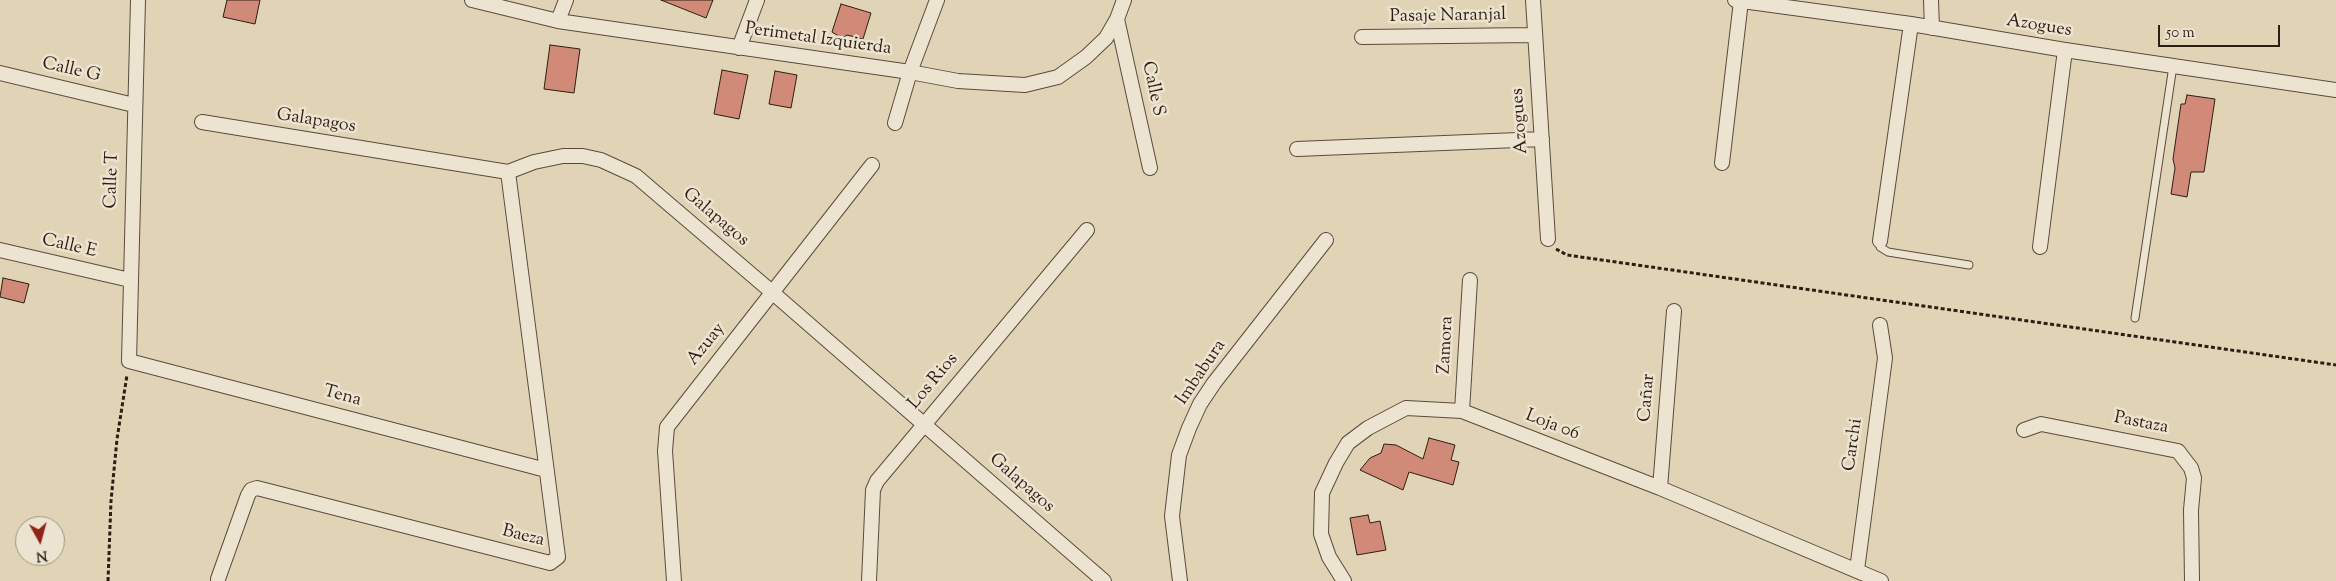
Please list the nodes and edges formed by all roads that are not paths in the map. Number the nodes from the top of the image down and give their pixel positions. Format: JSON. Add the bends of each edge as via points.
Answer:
{"nodes":[{"id":1,"x":138,"y":0,"type":"edge"},
{"id":2,"x":472,"y":0,"type":"edge"},
{"id":3,"x":566,"y":0,"type":"edge"},
{"id":4,"x":757,"y":0,"type":"edge"},
{"id":5,"x":937,"y":0,"type":"edge"},
{"id":6,"x":1124,"y":0,"type":"edge"},
{"id":7,"x":1533,"y":0,"type":"edge"},
{"id":8,"x":1738,"y":0,"type":"edge"},
{"id":9,"x":1931,"y":0,"type":"edge"},
{"id":10,"x":1117,"y":19,"type":"junction"},
{"id":11,"x":558,"y":21,"type":"junction"},
{"id":12,"x":1911,"y":24,"type":"junction"},
{"id":13,"x":1932,"y":28,"type":"junction"},
{"id":14,"x":1533,"y":34,"type":"junction"},
{"id":15,"x":1362,"y":37,"type":"dead end"},
{"id":16,"x":739,"y":48,"type":"junction"},
{"id":17,"x":2065,"y":50,"type":"junction"},
{"id":18,"x":2173,"y":66,"type":"junction"},
{"id":19,"x":910,"y":72,"type":"junction"},
{"id":20,"x":0,"y":73,"type":"edge"},
{"id":21,"x":2336,"y":90,"type":"edge"},
{"id":22,"x":134,"y":104,"type":"junction"},
{"id":23,"x":202,"y":122,"type":"dead end"},
{"id":24,"x":895,"y":123,"type":"dead end"},
{"id":25,"x":1542,"y":139,"type":"junction"},
{"id":26,"x":1297,"y":149,"type":"dead end"},
{"id":27,"x":1722,"y":163,"type":"dead end"},
{"id":28,"x":872,"y":165,"type":"dead end"},
{"id":29,"x":1150,"y":168,"type":"dead end"},
{"id":30,"x":508,"y":172,"type":"junction"},
{"id":31,"x":1087,"y":230,"type":"dead end"},
{"id":32,"x":1548,"y":239,"type":"road end"},
{"id":33,"x":1326,"y":240,"type":"dead end"},
{"id":34,"x":1880,"y":241,"type":"joint"},
{"id":35,"x":2040,"y":247,"type":"dead end"},
{"id":36,"x":0,"y":250,"type":"edge"},
{"id":37,"x":1968,"y":265,"type":"dead end"},
{"id":38,"x":130,"y":280,"type":"junction"},
{"id":39,"x":1470,"y":280,"type":"dead end"},
{"id":40,"x":773,"y":293,"type":"junction"},
{"id":41,"x":1674,"y":311,"type":"dead end"},
{"id":42,"x":2135,"y":318,"type":"dead end"},
{"id":43,"x":1880,"y":325,"type":"dead end"},
{"id":44,"x":129,"y":361,"type":"joint"},
{"id":45,"x":1462,"y":411,"type":"junction"},
{"id":46,"x":923,"y":424,"type":"junction"},
{"id":47,"x":2024,"y":430,"type":"dead end"},
{"id":48,"x":546,"y":470,"type":"junction"},
{"id":49,"x":1660,"y":488,"type":"junction"},
{"id":50,"x":1857,"y":570,"type":"junction"},
{"id":51,"x":218,"y":579,"type":"dead end"},
{"id":52,"x":674,"y":581,"type":"edge"},
{"id":53,"x":869,"y":581,"type":"edge"},
{"id":54,"x":1104,"y":581,"type":"edge"},
{"id":55,"x":1180,"y":581,"type":"edge"},
{"id":56,"x":1344,"y":581,"type":"edge"},
{"id":57,"x":1881,"y":581,"type":"edge"},
{"id":58,"x":2192,"y":581,"type":"edge"}],
"edges":[{"from":1,"to":22,"type":"street","name":"Calle T"},
{"from":2,"to":11,"type":"street","name":"Perimetal Izquierda"},
{"from":3,"to":11,"type":"street"},
{"from":4,"to":16,"type":"street"},
{"from":5,"to":19,"type":"street"},
{"from":6,"to":10,"type":"street","name":"Perimetal Izquierda"},
{"from":7,"to":14,"type":"street","name":"Azogues"},
{"from":8,"to":12,"type":"street","name":"Azogues"},
{"from":8,"to":27,"type":"street"},
{"from":9,"to":13,"type":"street"},
{"from":10,"to":19,"type":"street","name":"Perimetal Izquierda","via":[[1106,38],[1086,57],[1058,77],[1025,86],[958,81]]},
{"from":10,"to":29,"type":"street","name":"Calle S"},
{"from":11,"to":16,"type":"street","name":"Perimetal Izquierda"},
{"from":12,"to":13,"type":"street","name":"Azogues"},
{"from":12,"to":34,"type":"street"},
{"from":13,"to":17,"type":"street","name":"Azogues"},
{"from":14,"to":15,"type":"street","name":"Pasaje Naranjal"},
{"from":14,"to":25,"type":"street","name":"Azogues"},
{"from":16,"to":19,"type":"street","name":"Perimetal Izquierda"},
{"from":17,"to":18,"type":"street","name":"Azogues"},
{"from":17,"to":35,"type":"street"},
{"from":18,"to":21,"type":"street","name":"Azogues"},
{"from":18,"to":42,"type":"lane"},
{"from":19,"to":24,"type":"street"},
{"from":20,"to":22,"type":"street","name":"Calle G"},
{"from":22,"to":38,"type":"street","name":"Calle T"},
{"from":23,"to":30,"type":"street","name":"Galapagos"},
{"from":25,"to":26,"type":"street"},
{"from":25,"to":32,"type":"street","name":"Azogues"},
{"from":28,"to":40,"type":"street","name":"Azuay"},
{"from":30,"to":40,"type":"street","name":"Galapagos","via":[[534,162],[583,156],[636,176]]},
{"from":30,"to":48,"type":"street","name":"Baeza"},
{"from":31,"to":46,"type":"street","name":"Los Rios"},
{"from":33,"to":55,"type":"street","name":"Imbabura","via":[[1214,383],[1189,428],[1179,455],[1172,516]]},
{"from":34,"to":37,"type":"lane","via":[[1880,247],[1888,252]]},
{"from":36,"to":38,"type":"street","name":"Calle E"},
{"from":38,"to":44,"type":"street","name":"Calle T"},
{"from":39,"to":45,"type":"street","name":"Zamora"},
{"from":40,"to":46,"type":"street","name":"Galapagos"},
{"from":40,"to":52,"type":"street","name":"Azuay","via":[[668,427],[666,451]]},
{"from":41,"to":49,"type":"street","name":"Cañar"},
{"from":43,"to":50,"type":"street","name":"Carchi","via":[[1885,358]]},
{"from":44,"to":48,"type":"street","name":"Tena"},
{"from":45,"to":49,"type":"street","name":"Loja 06"},
{"from":45,"to":56,"type":"street","name":"Loja 06","via":[[1406,408],[1368,428],[1348,443],[1322,493],[1320,516],[1321,534],[1329,557]]},
{"from":46,"to":53,"type":"street","name":"Los Rios","via":[[873,490]]},
{"from":46,"to":54,"type":"street","name":"Galapagos"},
{"from":47,"to":58,"type":"street","name":"Pastaza","via":[[2041,424],[2178,451],[2189,463],[2194,478]]},
{"from":48,"to":51,"type":"street","name":"Baeza","via":[[558,557],[550,563],[256,488],[248,495]]},
{"from":49,"to":50,"type":"street","name":"Loja 06"},
{"from":50,"to":57,"type":"street","name":"Loja 06"}]}
